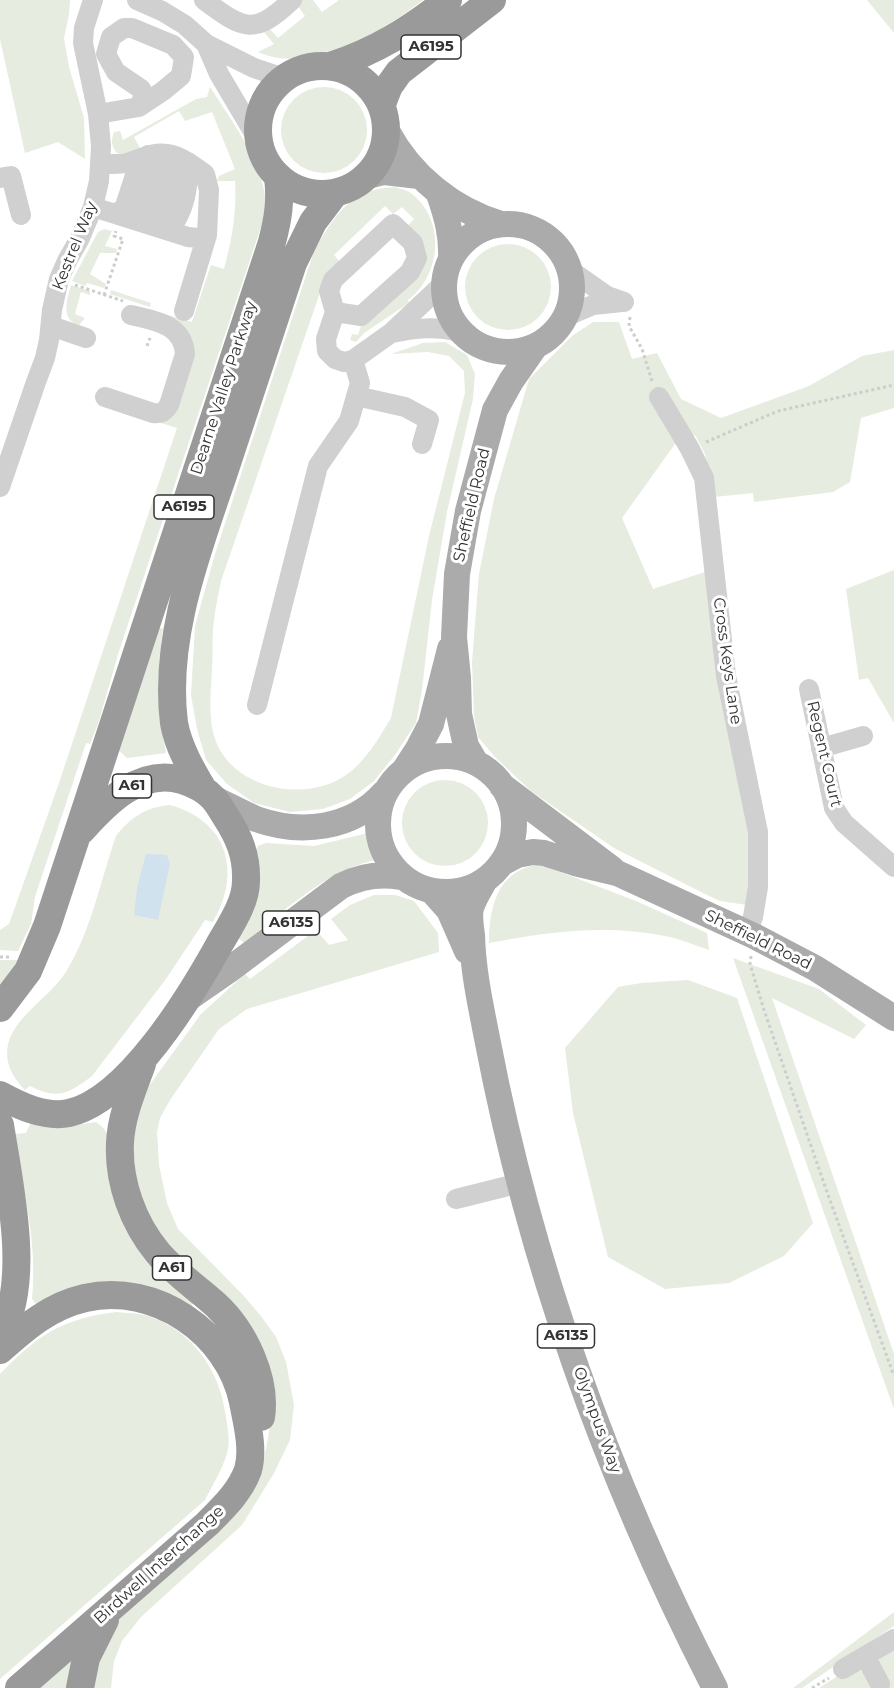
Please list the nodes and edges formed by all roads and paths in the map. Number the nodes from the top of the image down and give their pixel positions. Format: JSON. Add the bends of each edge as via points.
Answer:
{"nodes":[{"id":1,"x":93,"y":0,"type":"edge"},
{"id":2,"x":137,"y":0,"type":"edge"},
{"id":3,"x":204,"y":0,"type":"edge"},
{"id":4,"x":292,"y":0,"type":"edge"},
{"id":5,"x":448,"y":0,"type":"edge"},
{"id":6,"x":492,"y":0,"type":"edge"},
{"id":7,"x":206,"y":44,"type":"junction"},
{"id":8,"x":330,"y":66,"type":"junction"},
{"id":9,"x":284,"y":78,"type":"junction"},
{"id":10,"x":139,"y":107,"type":"junction"},
{"id":11,"x":98,"y":114,"type":"junction"},
{"id":12,"x":384,"y":118,"type":"junction"},
{"id":13,"x":258,"y":140,"type":"junction"},
{"id":14,"x":158,"y":155,"type":"junction"},
{"id":15,"x":130,"y":162,"type":"junction"},
{"id":16,"x":188,"y":162,"type":"junction"},
{"id":17,"x":101,"y":164,"type":"junction"},
{"id":18,"x":205,"y":174,"type":"junction"},
{"id":19,"x":368,"y":176,"type":"junction"},
{"id":20,"x":419,"y":176,"type":"junction"},
{"id":21,"x":6,"y":177,"type":"edge"},
{"id":22,"x":278,"y":177,"type":"junction"},
{"id":23,"x":335,"y":193,"type":"junction"},
{"id":24,"x":439,"y":194,"type":"junction"},
{"id":25,"x":93,"y":207,"type":"junction"},
{"id":26,"x":21,"y":215,"type":"dead end"},
{"id":27,"x":139,"y":220,"type":"junction"},
{"id":28,"x":501,"y":224,"type":"junction"},
{"id":29,"x":207,"y":235,"type":"junction"},
{"id":30,"x":188,"y":237,"type":"junction"},
{"id":31,"x":570,"y":270,"type":"junction"},
{"id":32,"x":447,"y":271,"type":"junction"},
{"id":33,"x":104,"y":295,"type":"dead end"},
{"id":34,"x":184,"y":312,"type":"dead end"},
{"id":35,"x":335,"y":312,"type":"junction"},
{"id":36,"x":131,"y":315,"type":"dead end"},
{"id":37,"x":567,"y":316,"type":"junction"},
{"id":38,"x":51,"y":326,"type":"junction"},
{"id":39,"x":629,"y":326,"type":"dead end"},
{"id":40,"x":460,"y":332,"type":"junction"},
{"id":41,"x":391,"y":333,"type":"junction"},
{"id":42,"x":86,"y":338,"type":"dead end"},
{"id":43,"x":483,"y":348,"type":"junction"},
{"id":44,"x":534,"y":348,"type":"junction"},
{"id":45,"x":353,"y":360,"type":"junction"},
{"id":46,"x":894,"y":385,"type":"edge"},
{"id":47,"x":356,"y":396,"type":"junction"},
{"id":48,"x":105,"y":397,"type":"dead end"},
{"id":49,"x":659,"y":398,"type":"joint"},
{"id":50,"x":495,"y":410,"type":"junction"},
{"id":51,"x":422,"y":444,"type":"dead end"},
{"id":52,"x":690,"y":449,"type":"junction"},
{"id":53,"x":0,"y":487,"type":"edge"},
{"id":54,"x":454,"y":637,"type":"junction"},
{"id":55,"x":809,"y":689,"type":"dead end"},
{"id":56,"x":257,"y":705,"type":"dead end"},
{"id":57,"x":863,"y":736,"type":"dead end"},
{"id":58,"x":821,"y":748,"type":"junction"},
{"id":59,"x":476,"y":763,"type":"junction"},
{"id":60,"x":405,"y":770,"type":"junction"},
{"id":61,"x":502,"y":786,"type":"junction"},
{"id":62,"x":384,"y":793,"type":"junction"},
{"id":63,"x":209,"y":794,"type":"junction"},
{"id":64,"x":77,"y":836,"type":"junction"},
{"id":65,"x":894,"y":867,"type":"edge"},
{"id":66,"x":494,"y":871,"type":"junction"},
{"id":67,"x":616,"y":873,"type":"junction"},
{"id":68,"x":401,"y":877,"type":"junction"},
{"id":69,"x":433,"y":891,"type":"junction"},
{"id":70,"x":750,"y":934,"type":"junction"},
{"id":71,"x":473,"y":965,"type":"junction"},
{"id":72,"x":190,"y":997,"type":"junction"},
{"id":73,"x":0,"y":1008,"type":"edge"},
{"id":74,"x":893,"y":1015,"type":"edge"},
{"id":75,"x":144,"y":1059,"type":"junction"},
{"id":76,"x":0,"y":1095,"type":"edge"},
{"id":77,"x":0,"y":1125,"type":"edge"},
{"id":78,"x":520,"y":1183,"type":"junction"},
{"id":79,"x":456,"y":1199,"type":"dead end"},
{"id":80,"x":0,"y":1203,"type":"edge"},
{"id":81,"x":15,"y":1240,"type":"junction"},
{"id":82,"x":0,"y":1335,"type":"edge"},
{"id":83,"x":0,"y":1350,"type":"edge"},
{"id":84,"x":894,"y":1376,"type":"edge"},
{"id":85,"x":250,"y":1460,"type":"junction"},
{"id":86,"x":111,"y":1607,"type":"junction"},
{"id":87,"x":894,"y":1639,"type":"edge"},
{"id":88,"x":865,"y":1656,"type":"junction"},
{"id":89,"x":843,"y":1669,"type":"dead end"},
{"id":90,"x":25,"y":1682,"type":"edge"},
{"id":91,"x":880,"y":1684,"type":"dead end"},
{"id":92,"x":80,"y":1688,"type":"edge"},
{"id":93,"x":715,"y":1688,"type":"edge"}],
"edges":[{"from":1,"to":11,"type":"street","name":"Kestrel Way","via":[[83,43]]},
{"from":2,"to":7,"type":"street","via":[[184,25]]},
{"from":3,"to":4,"type":"street","via":[[239,23],[251,26],[262,23]]},
{"from":5,"to":8,"type":"highway","number":"A6195","via":[[388,42]]},
{"from":6,"to":12,"type":"highway","number":"A6195","via":[[399,72],[389,86]]},
{"from":7,"to":9,"type":"street"},
{"from":7,"to":13,"type":"street"},
{"from":8,"to":9,"type":"highway","number":"A6195","via":[[306,68]]},
{"from":8,"to":12,"type":"highway","number":"A6195","via":[[361,78],[373,90]]},
{"from":9,"to":13,"type":"highway","number":"A6195","via":[[262,105]]},
{"from":10,"to":10,"type":"street","via":[[176,81],[184,57],[173,45],[124,28],[111,37],[106,54],[121,77],[141,89],[144,95]]},
{"from":10,"to":11,"type":"street"},
{"from":11,"to":17,"type":"street","name":"Kestrel Way"},
{"from":12,"to":19,"type":"highway","number":"A6195","via":[[382,155]]},
{"from":12,"to":20,"type":"main road","via":[[400,154]]},
{"from":13,"to":22,"type":"highway","number":"A6195","via":[[265,160]]},
{"from":14,"to":15,"type":"street"},
{"from":14,"to":16,"type":"street"},
{"from":14,"to":27,"type":"street"},
{"from":15,"to":17,"type":"street"},
{"from":15,"to":27,"type":"street","via":[[136,172],[124,209]]},
{"from":16,"to":18,"type":"street"},
{"from":16,"to":27,"type":"street","via":[[189,181],[176,223]]},
{"from":17,"to":25,"type":"street","name":"Kestrel Way"},
{"from":18,"to":29,"type":"street","via":[[209,190]]},
{"from":18,"to":30,"type":"street","via":[[202,200]]},
{"from":19,"to":20,"type":"main road","via":[[384,172]]},
{"from":19,"to":23,"type":"highway","number":"A6195"},
{"from":20,"to":24,"type":"main road"},
{"from":21,"to":26,"type":"street"},
{"from":22,"to":23,"type":"highway","number":"A6195","via":[[305,192]]},
{"from":22,"to":64,"type":"highway","name":"Dearne Valley Parkway","number":"A6195","via":[[281,201],[272,242]]},
{"from":23,"to":63,"type":"highway","name":"Dearne Valley Parkway","number":"A6195","via":[[313,222],[293,264],[202,538],[180,619],[172,686],[175,725],[179,742]]},
{"from":24,"to":28,"type":"main road"},
{"from":24,"to":32,"type":"main road","via":[[452,240]]},
{"from":25,"to":27,"type":"street"},
{"from":25,"to":38,"type":"street","name":"Kestrel Way","via":[[59,279]]},
{"from":27,"to":30,"type":"street"},
{"from":27,"to":33,"type":"path","via":[[114,236],[123,239]]},
{"from":28,"to":31,"type":"main road","via":[[531,228],[544,235],[556,244]]},
{"from":28,"to":32,"type":"main road","via":[[472,235],[460,246]]},
{"from":29,"to":30,"type":"street"},
{"from":29,"to":34,"type":"street"},
{"from":31,"to":37,"type":"main road","via":[[572,301]]},
{"from":31,"to":37,"type":"street","via":[[607,296],[624,302],[593,305]]},
{"from":32,"to":40,"type":"main road","via":[[447,309]]},
{"from":32,"to":41,"type":"street"},
{"from":35,"to":35,"type":"street","via":[[329,291],[333,280],[393,224],[413,243],[417,258],[410,272],[361,316]]},
{"from":35,"to":45,"type":"street","via":[[326,339],[327,351],[334,359]]},
{"from":36,"to":48,"type":"street","via":[[170,326],[177,331],[186,354],[169,405],[160,414]]},
{"from":37,"to":44,"type":"main road","via":[[554,335]]},
{"from":38,"to":42,"type":"street"},
{"from":38,"to":53,"type":"street","name":"Kestrel Way","via":[[45,358]]},
{"from":39,"to":49,"type":"path","via":[[642,349]]},
{"from":40,"to":41,"type":"street","via":[[440,327]]},
{"from":40,"to":43,"type":"main road"},
{"from":41,"to":45,"type":"street"},
{"from":43,"to":44,"type":"main road","via":[[509,353]]},
{"from":43,"to":50,"type":"main road","name":"Sheffield Road","via":[[494,380]]},
{"from":44,"to":50,"type":"main road","name":"Sheffield Road"},
{"from":45,"to":47,"type":"street","via":[[360,383]]},
{"from":46,"to":52,"type":"path","via":[[778,411]]},
{"from":47,"to":51,"type":"street","via":[[405,407],[429,420]]},
{"from":47,"to":56,"type":"street","via":[[349,421],[318,466]]},
{"from":49,"to":52,"type":"street","name":"Cross Keys Lane"},
{"from":50,"to":54,"type":"main road","name":"Sheffield Road","via":[[468,511],[457,574]]},
{"from":52,"to":70,"type":"street","name":"Cross Keys Lane","via":[[704,478],[726,676],[758,832],[758,887]]},
{"from":54,"to":59,"type":"main road","name":"Sheffield Road","via":[[459,714],[466,746]]},
{"from":54,"to":60,"type":"main road","name":"Sheffield Road","via":[[430,724]]},
{"from":55,"to":58,"type":"street","name":"Regent Court"},
{"from":57,"to":58,"type":"street"},
{"from":58,"to":65,"type":"street","name":"Regent Court","via":[[838,815]]},
{"from":59,"to":60,"type":"main road","via":[[437,757]]},
{"from":59,"to":61,"type":"main road"},
{"from":60,"to":62,"type":"main road"},
{"from":61,"to":66,"type":"main road","via":[[509,798],[514,824],[509,851]]},
{"from":61,"to":67,"type":"main road","name":"Sheffield Road"},
{"from":62,"to":63,"type":"main road","via":[[373,806],[354,817],[309,828],[255,818]]},
{"from":62,"to":68,"type":"main road","via":[[378,815],[378,838]]},
{"from":63,"to":64,"type":"highway","number":"A61","via":[[178,779],[154,778],[111,800]]},
{"from":63,"to":72,"type":"highway","number":"A61","via":[[241,844],[246,882],[242,902]]},
{"from":64,"to":73,"type":"highway","number":"A61","via":[[35,957],[21,983]]},
{"from":66,"to":67,"type":"main road","name":"Sheffield Road","via":[[517,855],[544,853]]},
{"from":66,"to":69,"type":"main road","via":[[460,891]]},
{"from":66,"to":71,"type":"main road","name":"Olympus Way","number":"A6135","via":[[476,895],[471,910]]},
{"from":67,"to":70,"type":"main road","name":"Sheffield Road"},
{"from":68,"to":69,"type":"main road"},
{"from":68,"to":72,"type":"main road","number":"A6135","via":[[386,874],[354,879],[333,890]]},
{"from":69,"to":71,"type":"main road","name":"Olympus Way","number":"A6135","via":[[449,910]]},
{"from":70,"to":74,"type":"main road","name":"Sheffield Road"},
{"from":70,"to":84,"type":"path","via":[[750,964]]},
{"from":71,"to":78,"type":"main road","name":"Olympus Way","number":"A6135","via":[[501,1112]]},
{"from":72,"to":75,"type":"highway","number":"A61"},
{"from":75,"to":76,"type":"highway","number":"A61","via":[[105,1095],[68,1113],[27,1108]]},
{"from":75,"to":85,"type":"highway","number":"A61","via":[[123,1118],[120,1142],[128,1197],[143,1233],[157,1252],[218,1307],[250,1354],[262,1406]]},
{"from":77,"to":81,"type":"highway"},
{"from":78,"to":79,"type":"street"},
{"from":78,"to":93,"type":"main road","name":"Olympus Way","number":"A6135","via":[[568,1343],[625,1494],[675,1609]]},
{"from":80,"to":81,"type":"highway"},
{"from":81,"to":82,"type":"highway","via":[[16,1278]]},
{"from":83,"to":85,"type":"highway","name":"Birdwell Interchange","number":"A61","via":[[46,1313],[84,1298],[116,1295],[169,1308],[213,1342],[234,1373],[244,1408]]},
{"from":85,"to":86,"type":"highway","name":"Birdwell Interchange","number":"A61","via":[[242,1484],[229,1502]]},
{"from":86,"to":90,"type":"highway","name":"Birdwell Interchange","number":"A61"},
{"from":86,"to":92,"type":"highway","via":[[86,1658]]},
{"from":87,"to":88,"type":"street"},
{"from":88,"to":89,"type":"street"},
{"from":88,"to":91,"type":"street"}]}
